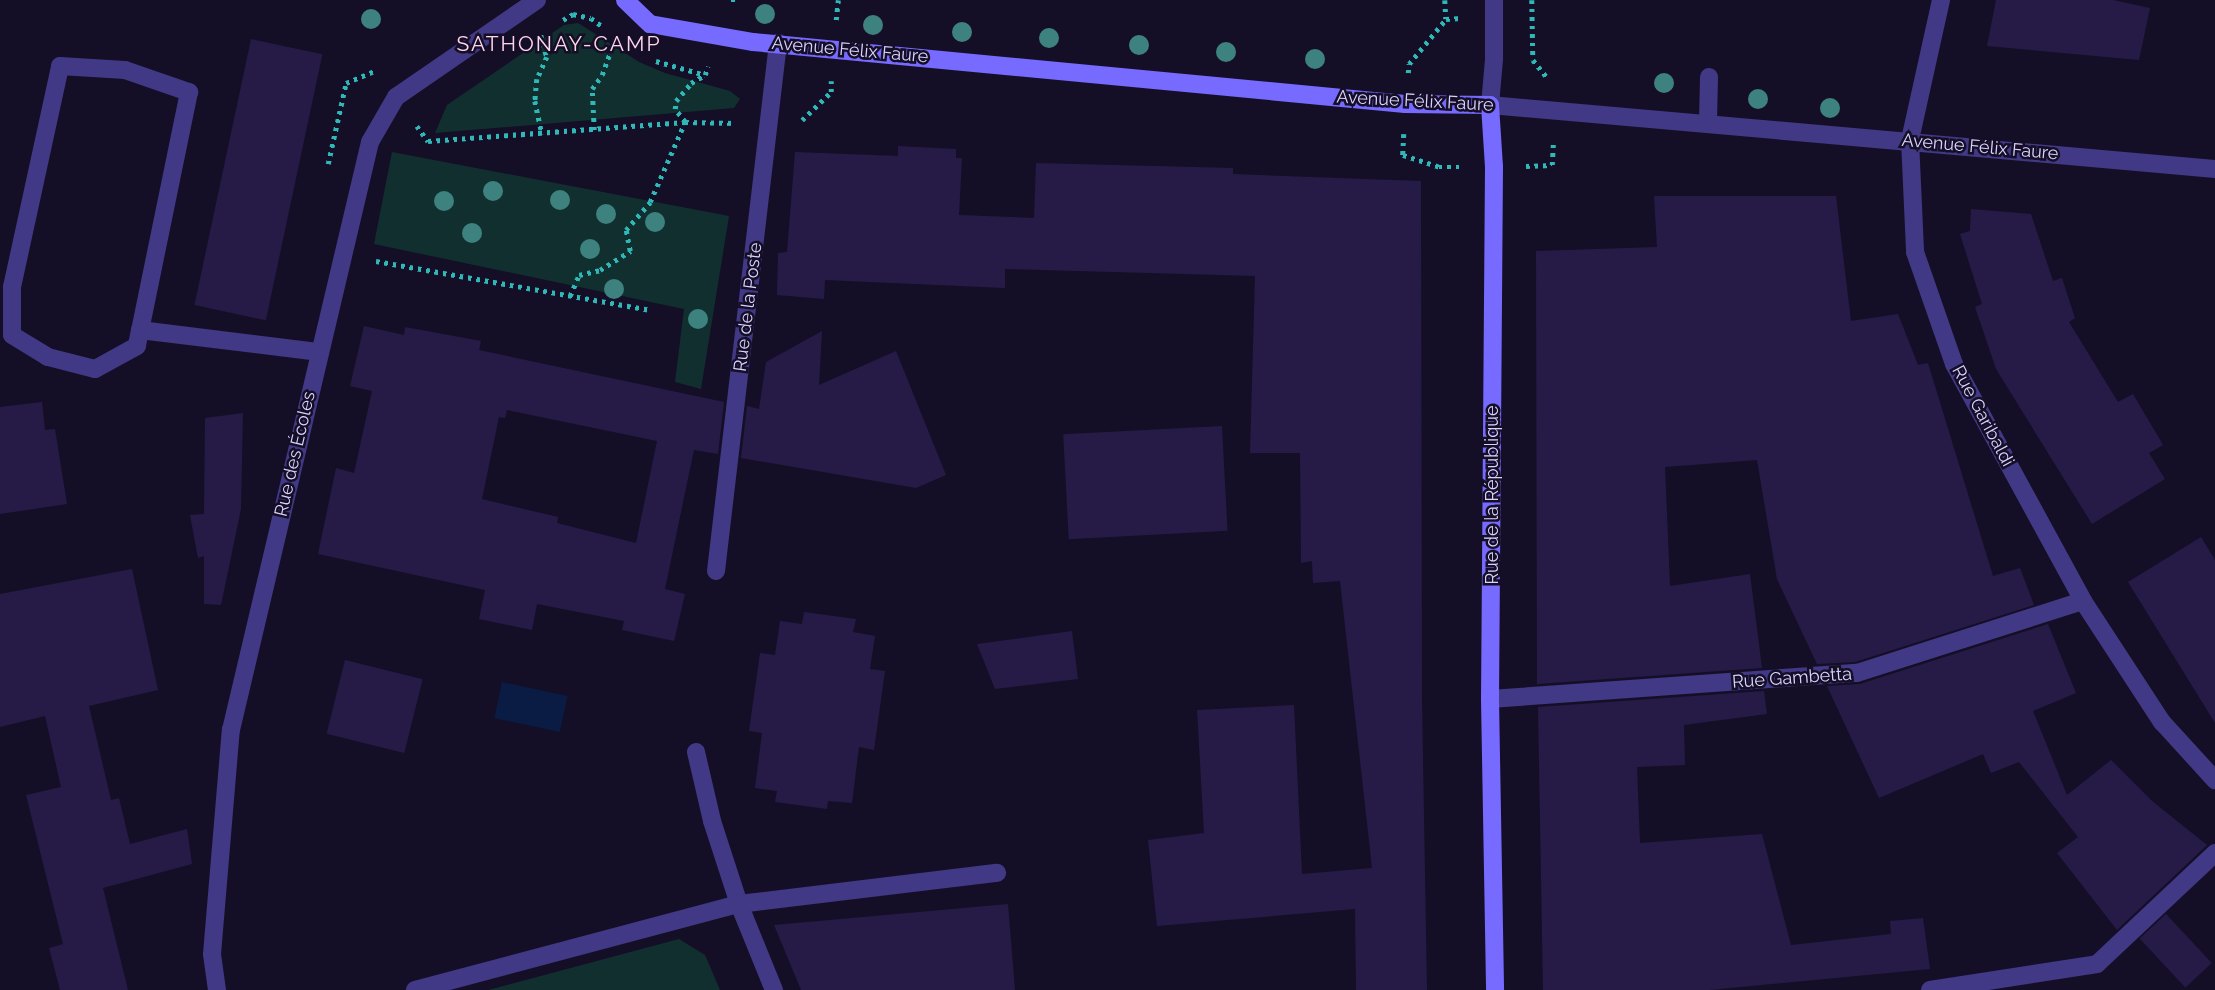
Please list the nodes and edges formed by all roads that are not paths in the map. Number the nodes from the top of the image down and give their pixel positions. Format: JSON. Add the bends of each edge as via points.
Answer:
{"nodes":[{"id":1,"x":537,"y":0,"type":"edge"},
{"id":2,"x":625,"y":0,"type":"edge"},
{"id":3,"x":1494,"y":0,"type":"edge"},
{"id":4,"x":1941,"y":0,"type":"edge"},
{"id":5,"x":778,"y":43,"type":"junction"},
{"id":6,"x":1709,"y":78,"type":"dead end"},
{"id":7,"x":1490,"y":105,"type":"junction"},
{"id":8,"x":1708,"y":122,"type":"junction"},
{"id":9,"x":1910,"y":139,"type":"junction"},
{"id":10,"x":2215,"y":169,"type":"edge"},
{"id":11,"x":140,"y":330,"type":"junction"},
{"id":12,"x":320,"y":352,"type":"junction"},
{"id":13,"x":716,"y":571,"type":"dead end"},
{"id":14,"x":2083,"y":601,"type":"junction"},
{"id":15,"x":1490,"y":699,"type":"junction"},
{"id":16,"x":696,"y":752,"type":"dead end"},
{"id":17,"x":2215,"y":780,"type":"edge"},
{"id":18,"x":2215,"y":853,"type":"edge"},
{"id":19,"x":997,"y":873,"type":"dead end"},
{"id":20,"x":738,"y":904,"type":"junction"},
{"id":21,"x":217,"y":990,"type":"edge"},
{"id":22,"x":415,"y":990,"type":"edge"},
{"id":23,"x":774,"y":990,"type":"edge"},
{"id":24,"x":1495,"y":990,"type":"edge"},
{"id":25,"x":1930,"y":990,"type":"edge"}],
"edges":[{"from":1,"to":12,"type":"street","name":"Rue des Écoles","via":[[396,97],[370,142]]},
{"from":2,"to":5,"type":"main road","name":"Avenue Félix Faure","via":[[650,24]]},
{"from":3,"to":7,"type":"street","name":"Rue de la République"},
{"from":4,"to":9,"type":"street","name":"Rue Garibaldi"},
{"from":5,"to":7,"type":"main road","name":"Avenue Félix Faure","via":[[1405,104]]},
{"from":5,"to":13,"type":"street","name":"Rue de la Poste"},
{"from":6,"to":8,"type":"street"},
{"from":7,"to":8,"type":"street","name":"Avenue Félix Faure"},
{"from":7,"to":15,"type":"main road","name":"Rue de la République","via":[[1494,167]]},
{"from":8,"to":9,"type":"street","name":"Avenue Félix Faure"},
{"from":9,"to":10,"type":"street","name":"Avenue Félix Faure"},
{"from":9,"to":14,"type":"street","name":"Rue Garibaldi","via":[[1915,252],[1954,364]]},
{"from":11,"to":11,"type":"street","via":[[189,92],[125,69],[60,66],[12,287],[12,335],[48,356],[95,369],[137,346]]},
{"from":11,"to":12,"type":"street"},
{"from":12,"to":21,"type":"street","name":"Rue des Écoles","via":[[231,730],[212,954]]},
{"from":14,"to":15,"type":"street","name":"Rue Gambetta","via":[[1857,673]]},
{"from":14,"to":17,"type":"street","name":"Rue Garibaldi","via":[[2162,722]]},
{"from":15,"to":24,"type":"main road","name":"Rue de la République"},
{"from":16,"to":20,"type":"street"},
{"from":18,"to":25,"type":"street","via":[[2097,964]]},
{"from":19,"to":20,"type":"street"},
{"from":20,"to":22,"type":"street"},
{"from":20,"to":23,"type":"street"}]}
